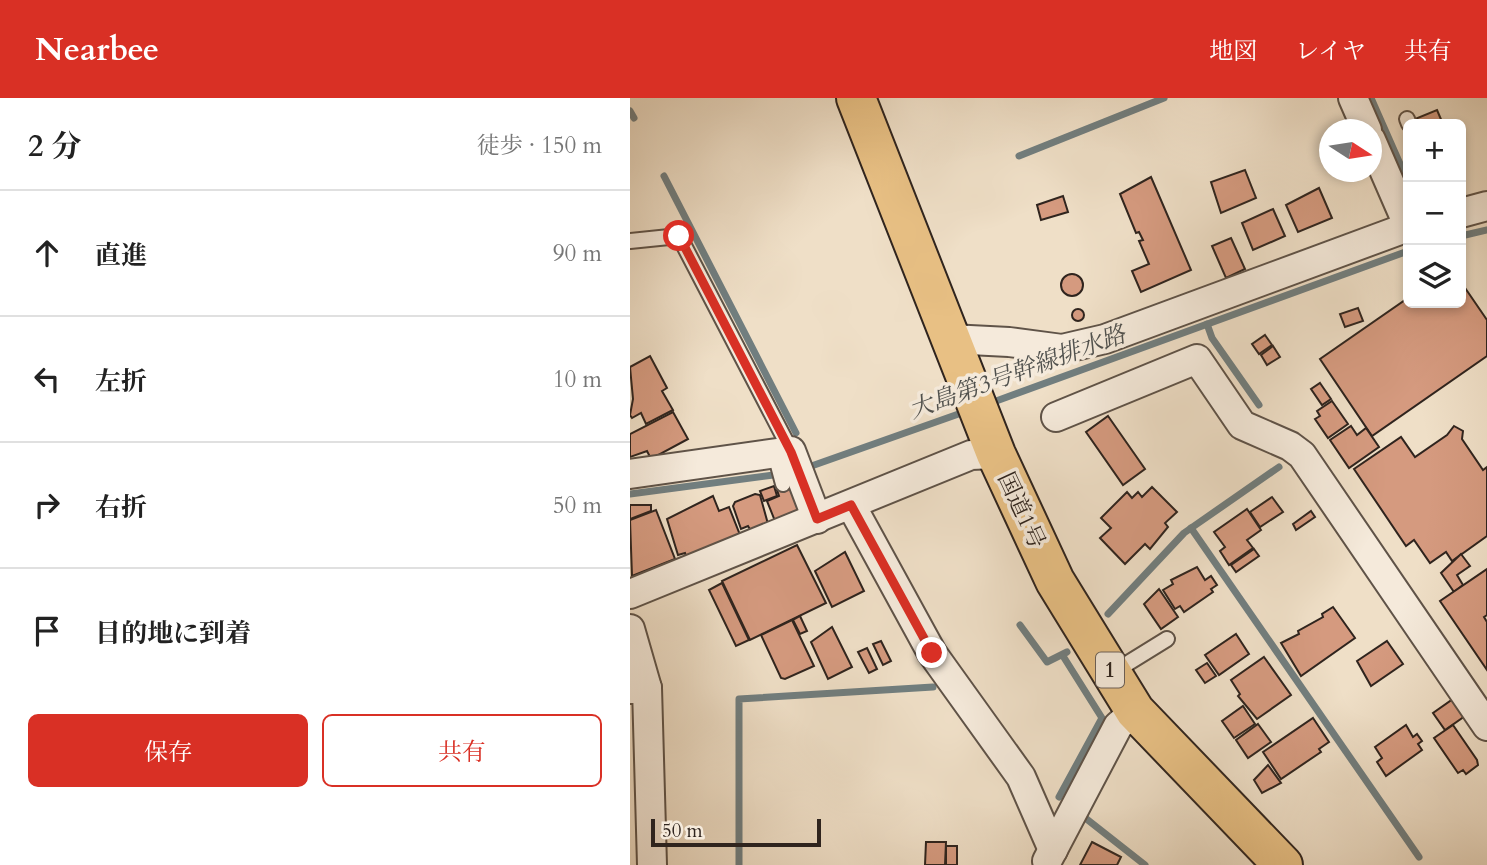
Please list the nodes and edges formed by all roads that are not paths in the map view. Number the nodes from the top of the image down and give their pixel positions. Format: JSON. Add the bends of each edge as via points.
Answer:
{"nodes":[{"id":1,"x":856,"y":98,"type":"edge"},
{"id":2,"x":1353,"y":98,"type":"edge"},
{"id":3,"x":1362,"y":119,"type":"edge"},
{"id":4,"x":1382,"y":166,"type":"edge"},
{"id":5,"x":1487,"y":206,"type":"edge"},
{"id":6,"x":1466,"y":212,"type":"edge"},
{"id":7,"x":1403,"y":214,"type":"edge"},
{"id":8,"x":1403,"y":228,"type":"edge"},
{"id":9,"x":630,"y":241,"type":"edge"},
{"id":10,"x":956,"y":353,"type":"junction"},
{"id":11,"x":1056,"y":417,"type":"dead end"},
{"id":12,"x":993,"y":446,"type":"junction"},
{"id":13,"x":787,"y":465,"type":"junction"},
{"id":14,"x":630,"y":474,"type":"edge"},
{"id":15,"x":851,"y":505,"type":"junction"},
{"id":16,"x":817,"y":519,"type":"junction"},
{"id":17,"x":630,"y":594,"type":"edge"},
{"id":18,"x":630,"y":629,"type":"edge"},
{"id":19,"x":1167,"y":639,"type":"dead end"},
{"id":20,"x":1112,"y":673,"type":"junction"},
{"id":21,"x":639,"y":689,"type":"edge"},
{"id":22,"x":1135,"y":711,"type":"junction"},
{"id":23,"x":1487,"y":726,"type":"edge"},
{"id":24,"x":1049,"y":857,"type":"edge"},
{"id":25,"x":630,"y":860,"type":"edge"},
{"id":26,"x":651,"y":865,"type":"edge"},
{"id":27,"x":1283,"y":865,"type":"edge"}],
"edges":[{"from":1,"to":10,"type":"highway","name":"国道1号","number":"1"},
{"from":2,"to":3,"type":"street"},
{"from":4,"to":7,"type":"street"},
{"from":5,"to":6,"type":"street"},
{"from":8,"to":10,"type":"street","via":[[1094,341],[1062,349]]},
{"from":9,"to":13,"type":"lane","via":[[679,236]]},
{"from":10,"to":12,"type":"highway","name":"国道1号","number":"1"},
{"from":11,"to":23,"type":"street","via":[[1197,359],[1242,425],[1302,455]]},
{"from":12,"to":15,"type":"street"},
{"from":12,"to":20,"type":"highway","name":"国道1号","number":"1","via":[[1055,581]]},
{"from":13,"to":14,"type":"street"},
{"from":13,"to":16,"type":"street"},
{"from":15,"to":16,"type":"street"},
{"from":15,"to":24,"type":"street","via":[[932,653],[1021,777]]},
{"from":16,"to":17,"type":"street"},
{"from":18,"to":21,"type":"street"},
{"from":19,"to":20,"type":"lane"},
{"from":20,"to":22,"type":"highway","name":"国道1号","number":"1"},
{"from":21,"to":26,"type":"street"},
{"from":22,"to":24,"type":"street","via":[[1118,726]]},
{"from":22,"to":27,"type":"highway","name":"国道1号","number":"1"},
{"from":25,"to":26,"type":"street"}]}
